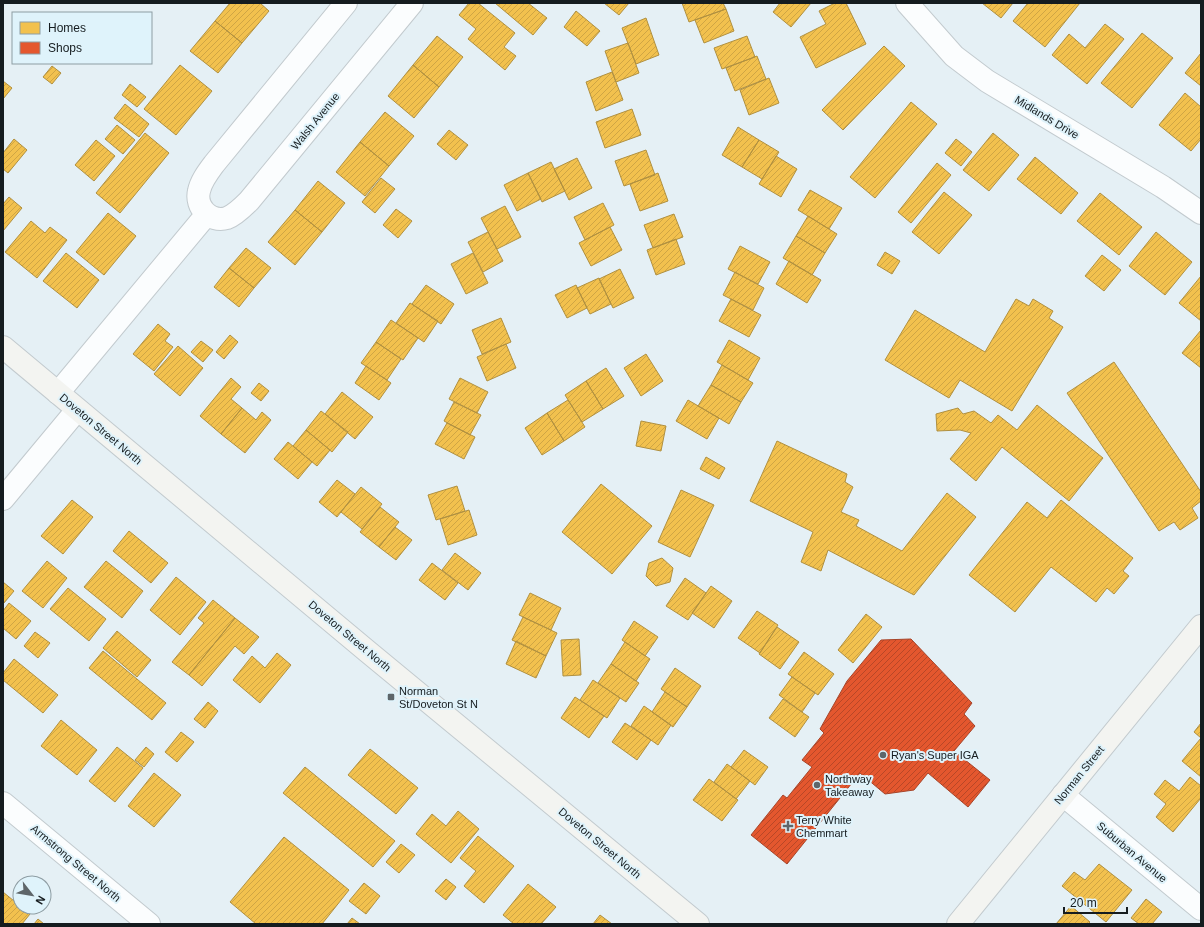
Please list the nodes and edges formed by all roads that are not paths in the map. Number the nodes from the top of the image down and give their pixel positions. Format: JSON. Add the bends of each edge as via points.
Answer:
{"nodes":[{"id":1,"x":346,"y":3,"type":"edge"},
{"id":2,"x":412,"y":3,"type":"edge"},
{"id":3,"x":907,"y":3,"type":"edge"},
{"id":4,"x":1201,"y":212,"type":"edge"},
{"id":5,"x":207,"y":214,"type":"junction"},
{"id":6,"x":3,"y":347,"type":"edge"},
{"id":7,"x":58,"y":393,"type":"junction"},
{"id":8,"x":77,"y":410,"type":"junction"},
{"id":9,"x":3,"y":499,"type":"edge"},
{"id":10,"x":1201,"y":626,"type":"edge"},
{"id":11,"x":1063,"y":795,"type":"junction"},
{"id":12,"x":3,"y":803,"type":"edge"},
{"id":13,"x":1201,"y":909,"type":"edge"},
{"id":14,"x":149,"y":924,"type":"edge"},
{"id":15,"x":698,"y":924,"type":"edge"},
{"id":16,"x":958,"y":924,"type":"edge"}],
"edges":[{"from":1,"to":5,"type":"street","via":[[209,171],[198,194],[198,201]]},
{"from":2,"to":5,"type":"street","name":"Walsh Avenue","via":[[249,201],[227,218],[218,219]]},
{"from":3,"to":4,"type":"street","name":"Midlands Drive","via":[[954,56],[969,69]]},
{"from":5,"to":7,"type":"street"},
{"from":6,"to":7,"type":"main road","name":"Doveton Street North"},
{"from":7,"to":8,"type":"main road","name":"Doveton Street North"},
{"from":8,"to":9,"type":"street"},
{"from":8,"to":15,"type":"main road","name":"Doveton Street North"},
{"from":10,"to":11,"type":"main road","name":"Norman Street"},
{"from":11,"to":13,"type":"street","name":"Suburban Avenue"},
{"from":11,"to":16,"type":"main road","name":"Norman Street"},
{"from":12,"to":14,"type":"street","name":"Armstrong Street North"}]}
